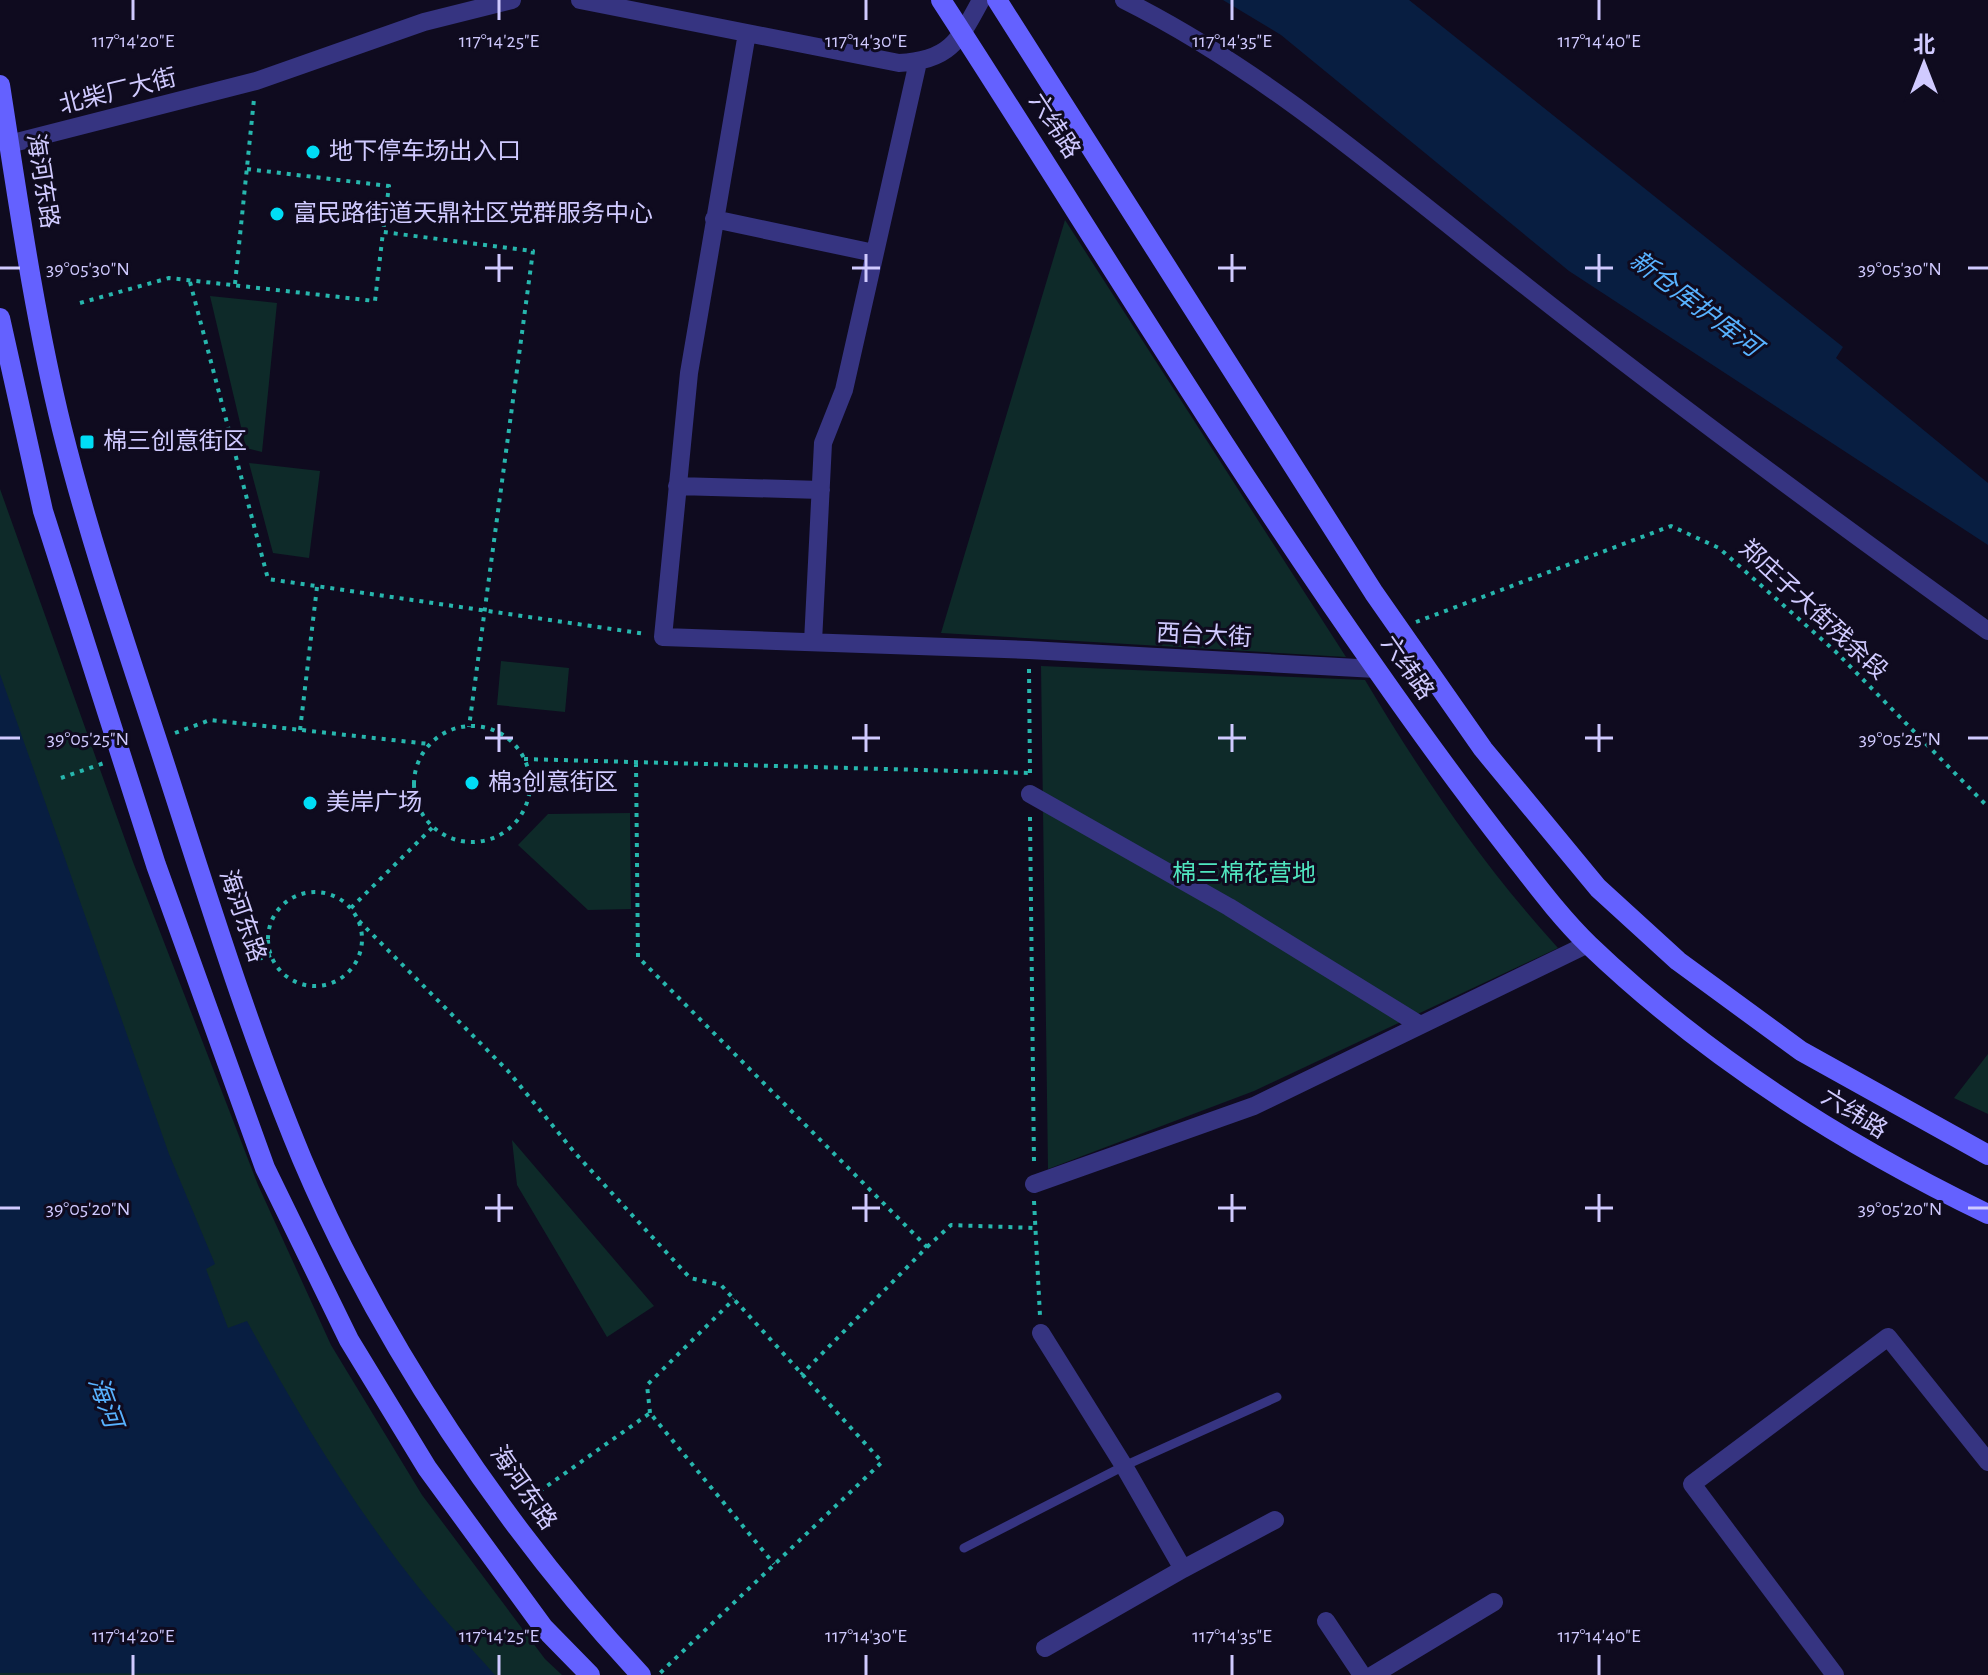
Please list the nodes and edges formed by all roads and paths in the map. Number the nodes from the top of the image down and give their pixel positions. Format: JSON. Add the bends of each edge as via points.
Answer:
{"nodes":[{"id":1,"x":512,"y":0,"type":"edge"},
{"id":2,"x":580,"y":0,"type":"edge"},
{"id":3,"x":941,"y":0,"type":"edge"},
{"id":4,"x":981,"y":0,"type":"edge"},
{"id":5,"x":997,"y":0,"type":"edge"},
{"id":6,"x":1124,"y":0,"type":"edge"},
{"id":7,"x":747,"y":33,"type":"junction"},
{"id":8,"x":963,"y":33,"type":"junction"},
{"id":9,"x":918,"y":62,"type":"junction"},
{"id":10,"x":256,"y":81,"type":"junction"},
{"id":11,"x":0,"y":85,"type":"edge"},
{"id":12,"x":9,"y":144,"type":"junction"},
{"id":13,"x":247,"y":169,"type":"junction"},
{"id":14,"x":714,"y":219,"type":"junction"},
{"id":15,"x":383,"y":232,"type":"junction"},
{"id":16,"x":874,"y":253,"type":"junction"},
{"id":17,"x":190,"y":282,"type":"junction"},
{"id":18,"x":235,"y":284,"type":"junction"},
{"id":19,"x":80,"y":303,"type":"dead end"},
{"id":20,"x":0,"y":318,"type":"edge"},
{"id":21,"x":677,"y":486,"type":"junction"},
{"id":22,"x":821,"y":490,"type":"junction"},
{"id":23,"x":317,"y":587,"type":"junction"},
{"id":24,"x":482,"y":610,"type":"junction"},
{"id":25,"x":1399,"y":628,"type":"junction"},
{"id":26,"x":1988,"y":631,"type":"edge"},
{"id":27,"x":663,"y":637,"type":"junction"},
{"id":28,"x":813,"y":642,"type":"junction"},
{"id":29,"x":1029,"y":650,"type":"junction"},
{"id":30,"x":1376,"y":669,"type":"junction"},
{"id":31,"x":469,"y":727,"type":"junction"},
{"id":32,"x":300,"y":730,"type":"junction"},
{"id":33,"x":158,"y":742,"type":"junction"},
{"id":34,"x":429,"y":744,"type":"junction"},
{"id":35,"x":120,"y":757,"type":"junction"},
{"id":36,"x":524,"y":759,"type":"junction"},
{"id":37,"x":636,"y":763,"type":"junction"},
{"id":38,"x":1030,"y":773,"type":"junction"},
{"id":39,"x":61,"y":778,"type":"dead end"},
{"id":40,"x":1030,"y":794,"type":"junction"},
{"id":41,"x":1988,"y":807,"type":"edge"},
{"id":42,"x":433,"y":827,"type":"junction"},
{"id":43,"x":351,"y":908,"type":"junction"},
{"id":44,"x":359,"y":921,"type":"junction"},
{"id":45,"x":1588,"y":944,"type":"junction"},
{"id":46,"x":1420,"y":1025,"type":"junction"},
{"id":47,"x":1982,"y":1149,"type":"edge"},
{"id":48,"x":1034,"y":1184,"type":"junction"},
{"id":49,"x":1988,"y":1214,"type":"edge"},
{"id":50,"x":1034,"y":1228,"type":"junction"},
{"id":51,"x":927,"y":1247,"type":"junction"},
{"id":52,"x":734,"y":1299,"type":"junction"},
{"id":53,"x":1041,"y":1333,"type":"joint"},
{"id":54,"x":801,"y":1375,"type":"junction"},
{"id":55,"x":1277,"y":1397,"type":"dead end"},
{"id":56,"x":650,"y":1413,"type":"junction"},
{"id":57,"x":1988,"y":1462,"type":"edge"},
{"id":58,"x":1124,"y":1466,"type":"junction"},
{"id":59,"x":509,"y":1514,"type":"junction"},
{"id":60,"x":1275,"y":1520,"type":"dead end"},
{"id":61,"x":964,"y":1548,"type":"dead end"},
{"id":62,"x":775,"y":1565,"type":"junction"},
{"id":63,"x":1183,"y":1569,"type":"junction"},
{"id":64,"x":1494,"y":1602,"type":"dead end"},
{"id":65,"x":1326,"y":1621,"type":"dead end"},
{"id":66,"x":1045,"y":1648,"type":"dead end"},
{"id":67,"x":590,"y":1675,"type":"edge"},
{"id":68,"x":641,"y":1675,"type":"edge"},
{"id":69,"x":659,"y":1675,"type":"edge"},
{"id":70,"x":1362,"y":1675,"type":"edge"},
{"id":71,"x":1373,"y":1675,"type":"edge"},
{"id":72,"x":1835,"y":1675,"type":"edge"}],
"edges":[{"from":1,"to":10,"type":"street","name":"北柴厂大街","via":[[410,26]]},
{"from":2,"to":7,"type":"street"},
{"from":3,"to":8,"type":"main road","name":"六纬路"},
{"from":4,"to":8,"type":"street"},
{"from":5,"to":25,"type":"main road","name":"六纬路"},
{"from":6,"to":26,"type":"street","via":[[1206,45],[1288,100],[1649,383]]},
{"from":7,"to":9,"type":"street","via":[[899,63]]},
{"from":7,"to":14,"type":"street"},
{"from":8,"to":9,"type":"street","via":[[947,50]]},
{"from":8,"to":30,"type":"main road","name":"六纬路"},
{"from":9,"to":16,"type":"street"},
{"from":10,"to":12,"type":"street","name":"北柴厂大街"},
{"from":10,"to":13,"type":"path"},
{"from":11,"to":12,"type":"main road","name":"海河东路"},
{"from":12,"to":33,"type":"main road","name":"海河东路","via":[[39,331],[62,429]]},
{"from":13,"to":15,"type":"path","via":[[389,186]]},
{"from":13,"to":18,"type":"path"},
{"from":14,"to":16,"type":"street"},
{"from":14,"to":21,"type":"street"},
{"from":15,"to":18,"type":"path","via":[[375,301]]},
{"from":15,"to":24,"type":"path","via":[[533,251]]},
{"from":16,"to":22,"type":"street","via":[[844,390],[823,443]]},
{"from":17,"to":18,"type":"path"},
{"from":17,"to":19,"type":"path","via":[[169,278]]},
{"from":17,"to":23,"type":"path","via":[[268,579]]},
{"from":20,"to":35,"type":"main road","via":[[43,511]]},
{"from":21,"to":22,"type":"street"},
{"from":21,"to":27,"type":"street"},
{"from":22,"to":28,"type":"street"},
{"from":23,"to":24,"type":"path"},
{"from":23,"to":32,"type":"path"},
{"from":24,"to":27,"type":"path"},
{"from":24,"to":31,"type":"path"},
{"from":25,"to":41,"type":"path","name":"郑庄子大街残余段","via":[[1671,526],[1719,548],[1801,620]]},
{"from":25,"to":47,"type":"main road","name":"六纬路","via":[[1483,749],[1598,888],[1678,961],[1801,1051]]},
{"from":27,"to":28,"type":"street","name":"西台大街"},
{"from":28,"to":29,"type":"street","name":"西台大街"},
{"from":29,"to":30,"type":"street","name":"西台大街"},
{"from":29,"to":38,"type":"path"},
{"from":30,"to":45,"type":"main road","name":"六纬路","via":[[1450,774]]},
{"from":31,"to":34,"type":"path","via":[[445,732]]},
{"from":31,"to":36,"type":"path","via":[[500,733]]},
{"from":32,"to":33,"type":"path","via":[[210,720]]},
{"from":32,"to":34,"type":"path"},
{"from":33,"to":59,"type":"main road","name":"海河东路","via":[[222,940],[303,1160],[374,1304],[439,1413]]},
{"from":34,"to":42,"type":"path","via":[[413,780],[415,800]]},
{"from":35,"to":39,"type":"path"},
{"from":35,"to":67,"type":"main road","via":[[265,1168],[328,1299],[427,1468],[477,1540],[543,1627]]},
{"from":36,"to":37,"type":"path"},
{"from":36,"to":42,"type":"path","via":[[529,795],[511,827],[476,842],[457,840]]},
{"from":37,"to":38,"type":"path"},
{"from":37,"to":51,"type":"path","via":[[638,957]]},
{"from":38,"to":40,"type":"path"},
{"from":40,"to":46,"type":"street","via":[[1229,907]]},
{"from":40,"to":48,"type":"path"},
{"from":42,"to":43,"type":"path"},
{"from":43,"to":44,"type":"path"},
{"from":43,"to":44,"type":"path","via":[[327,893],[312,891],[283,904],[268,932],[275,964],[300,983],[332,983],[345,975],[361,950]]},
{"from":44,"to":52,"type":"path","via":[[508,1071],[690,1278],[721,1285]]},
{"from":45,"to":46,"type":"street"},
{"from":45,"to":49,"type":"main road","name":"六纬路","via":[[1688,1031],[1797,1109],[1894,1169]]},
{"from":46,"to":48,"type":"street","via":[[1254,1106]]},
{"from":48,"to":50,"type":"path"},
{"from":50,"to":51,"type":"path","via":[[951,1225]]},
{"from":50,"to":53,"type":"path"},
{"from":51,"to":54,"type":"path"},
{"from":52,"to":54,"type":"path"},
{"from":52,"to":56,"type":"path","via":[[647,1385]]},
{"from":53,"to":58,"type":"street"},
{"from":54,"to":62,"type":"path","via":[[882,1462]]},
{"from":55,"to":58,"type":"lane"},
{"from":56,"to":59,"type":"path"},
{"from":56,"to":62,"type":"path"},
{"from":57,"to":72,"type":"street","via":[[1888,1337],[1692,1484]]},
{"from":58,"to":61,"type":"lane"},
{"from":58,"to":63,"type":"street"},
{"from":59,"to":68,"type":"main road","name":"海河东路","via":[[580,1610]]},
{"from":60,"to":63,"type":"street"},
{"from":62,"to":69,"type":"path"},
{"from":63,"to":66,"type":"street"},
{"from":64,"to":71,"type":"street"},
{"from":65,"to":70,"type":"street"}]}
